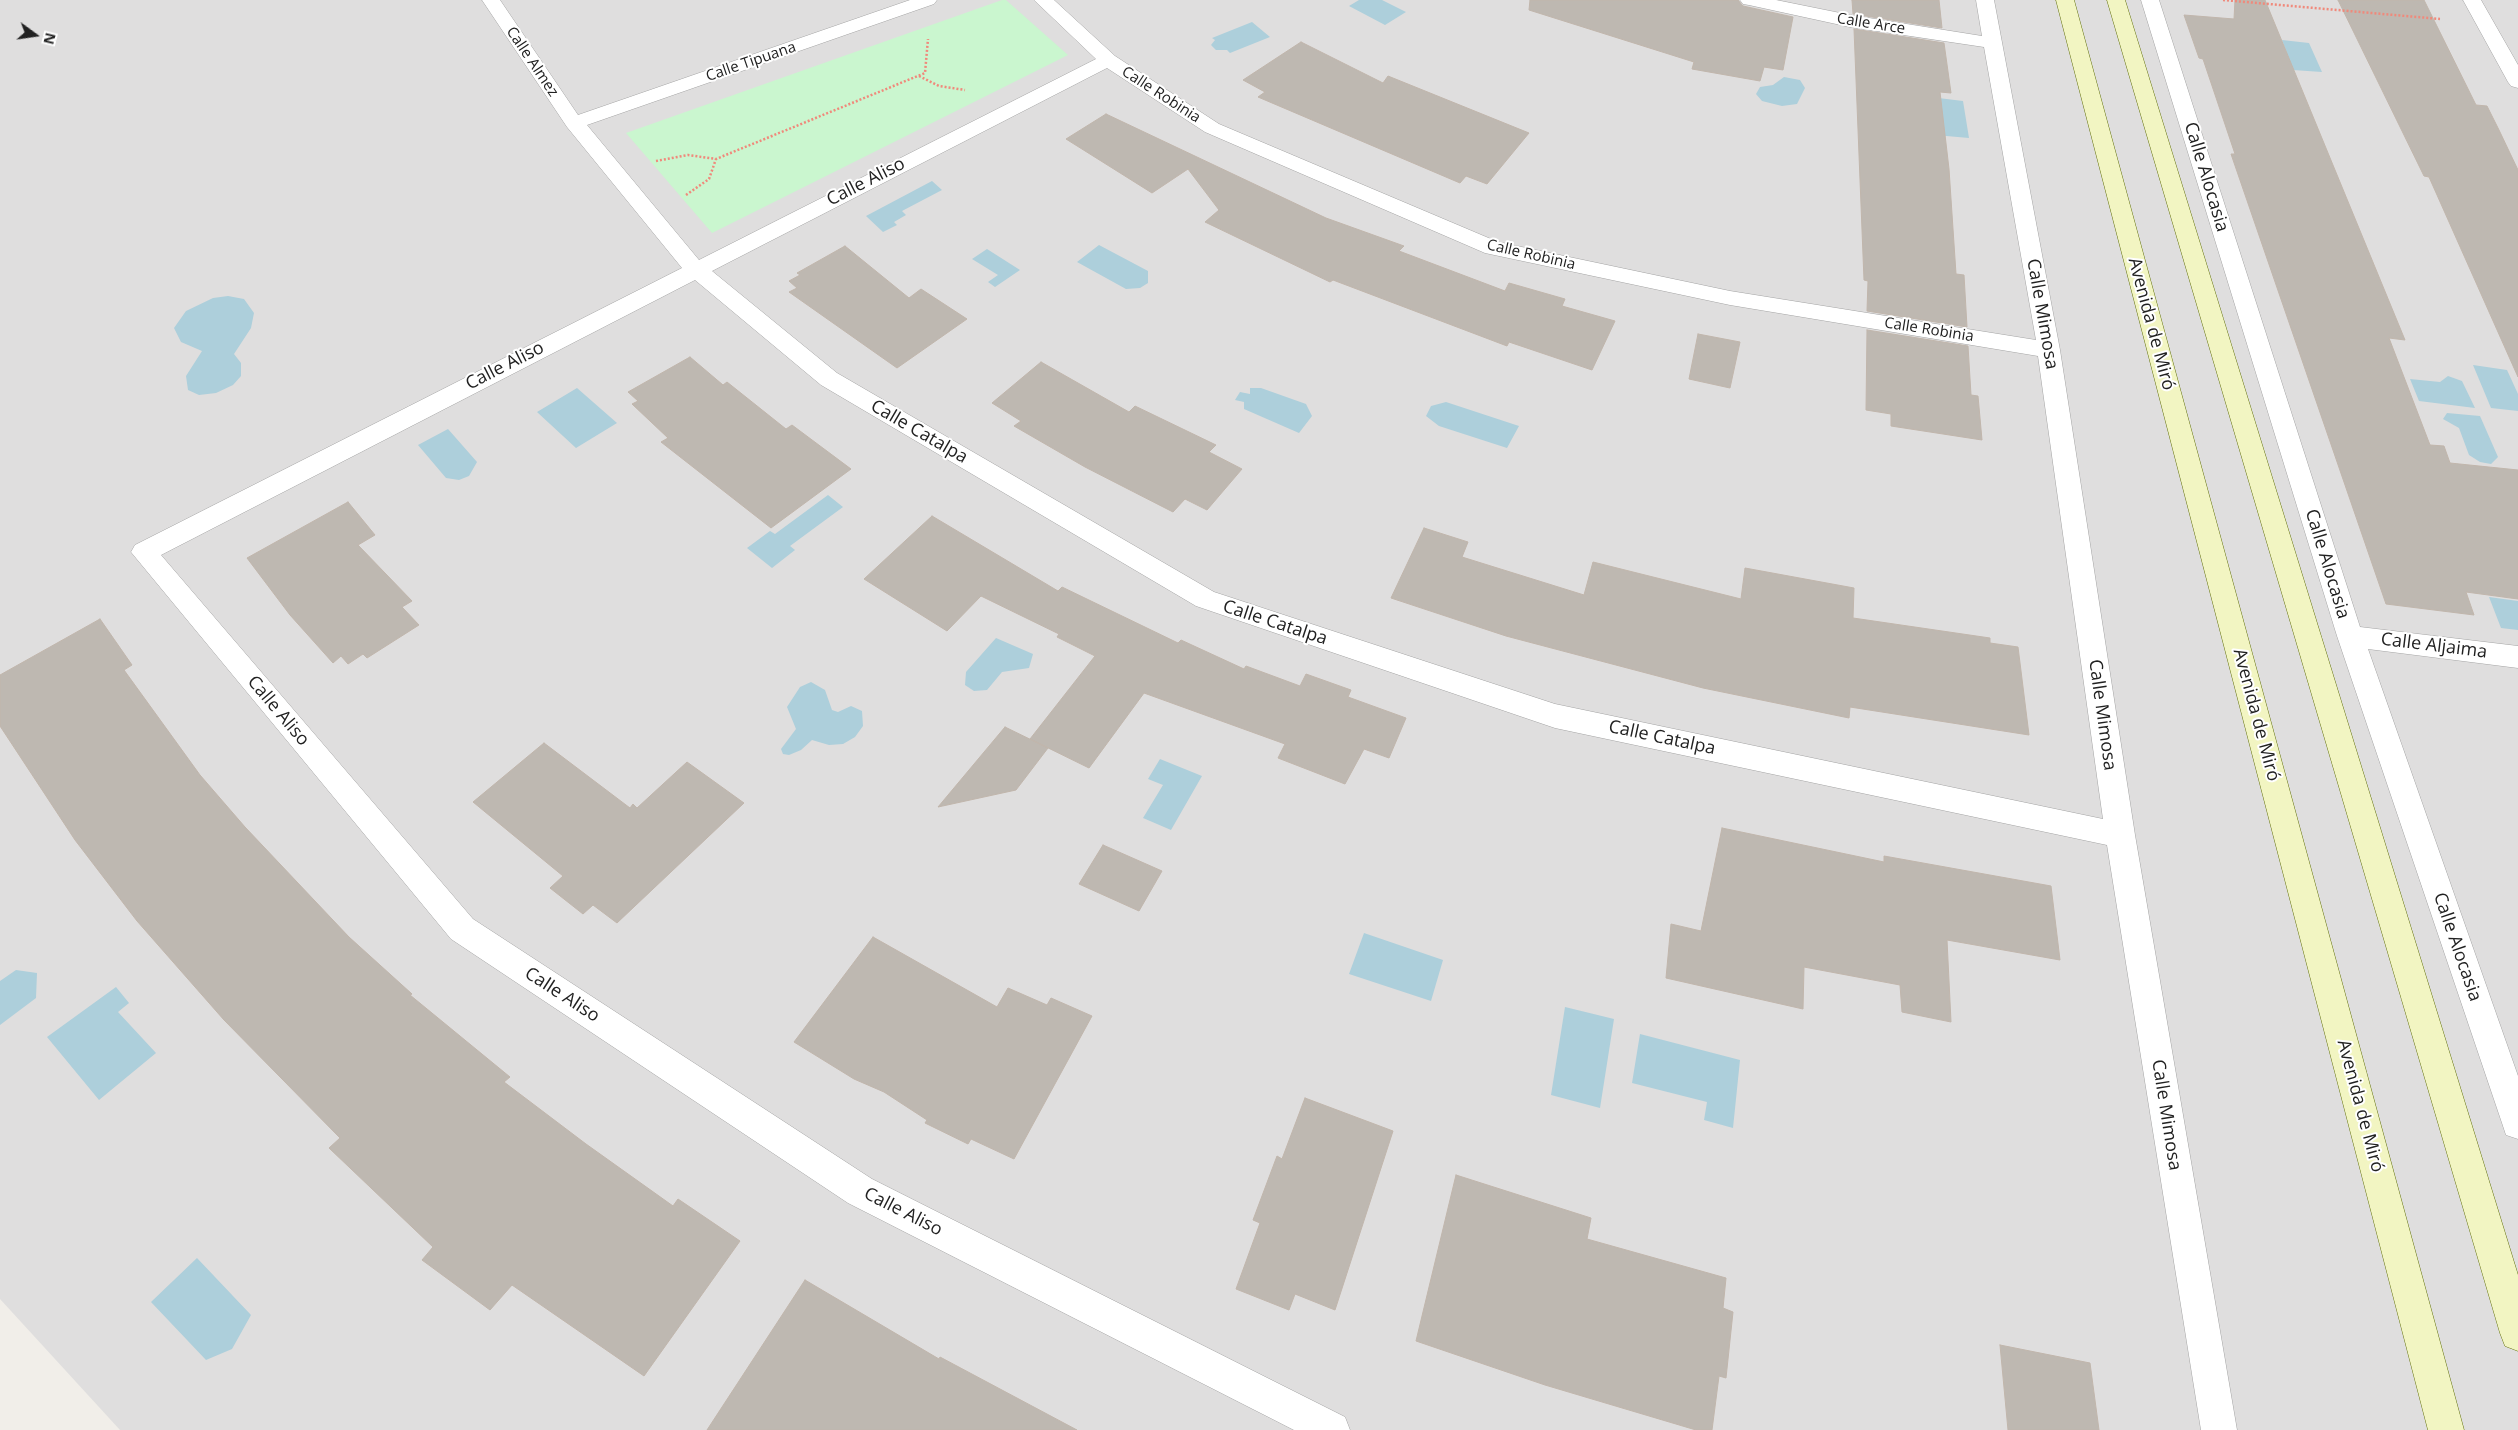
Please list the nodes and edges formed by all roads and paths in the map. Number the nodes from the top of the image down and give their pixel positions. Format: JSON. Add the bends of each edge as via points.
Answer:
{"nodes":[{"id":1,"x":490,"y":0,"type":"edge"},
{"id":2,"x":928,"y":0,"type":"edge"},
{"id":3,"x":1043,"y":0,"type":"edge"},
{"id":4,"x":1749,"y":0,"type":"edge"},
{"id":5,"x":1985,"y":0,"type":"edge"},
{"id":6,"x":2065,"y":0,"type":"edge"},
{"id":7,"x":2116,"y":0,"type":"edge"},
{"id":8,"x":2150,"y":0,"type":"edge"},
{"id":9,"x":2224,"y":0,"type":"edge"},
{"id":10,"x":2472,"y":0,"type":"edge"},
{"id":11,"x":2484,"y":23,"type":"junction"},
{"id":12,"x":928,"y":35,"type":"dead end"},
{"id":13,"x":1993,"y":43,"type":"junction"},
{"id":14,"x":1108,"y":60,"type":"junction"},
{"id":15,"x":918,"y":76,"type":"junction"},
{"id":16,"x":2518,"y":82,"type":"edge"},
{"id":17,"x":973,"y":92,"type":"dead end"},
{"id":18,"x":574,"y":123,"type":"junction"},
{"id":19,"x":716,"y":159,"type":"junction"},
{"id":20,"x":651,"y":163,"type":"dead end"},
{"id":21,"x":682,"y":198,"type":"dead end"},
{"id":22,"x":695,"y":269,"type":"junction"},
{"id":23,"x":2049,"y":350,"type":"junction"},
{"id":24,"x":2350,"y":636,"type":"junction"},
{"id":25,"x":2518,"y":657,"type":"edge"},
{"id":26,"x":2120,"y":835,"type":"junction"},
{"id":27,"x":2516,"y":1114,"type":"edge"},
{"id":28,"x":2518,"y":1333,"type":"edge"},
{"id":29,"x":1332,"y":1430,"type":"edge"},
{"id":30,"x":2219,"y":1430,"type":"edge"},
{"id":31,"x":2446,"y":1430,"type":"edge"}],
"edges":[{"from":1,"to":18,"type":"street","name":"Calle Almez"},
{"from":2,"to":18,"type":"street","name":"Calle Tipuana"},
{"from":3,"to":14,"type":"street","name":"Calle Robinia"},
{"from":4,"to":13,"type":"street","name":"Calle Arce","via":[[1850,21]]},
{"from":5,"to":13,"type":"street","name":"Calle Mimosa"},
{"from":6,"to":31,"type":"main road","name":"Avenida de Miró"},
{"from":7,"to":28,"type":"main road"},
{"from":8,"to":24,"type":"street","name":"Calle Alocasia"},
{"from":9,"to":11,"type":"path"},
{"from":10,"to":11,"type":"street"},
{"from":11,"to":16,"type":"street"},
{"from":12,"to":15,"type":"path","via":[[925,73]]},
{"from":13,"to":23,"type":"street","name":"Calle Mimosa"},
{"from":14,"to":22,"type":"street","name":"Calle Aliso"},
{"from":14,"to":23,"type":"street","name":"Calle Robinia","via":[[1212,128],[1493,248],[1730,298]]},
{"from":15,"to":17,"type":"path","via":[[939,86]]},
{"from":15,"to":19,"type":"path"},
{"from":18,"to":22,"type":"street","name":"Calle Catalpa"},
{"from":19,"to":20,"type":"path","via":[[688,155]]},
{"from":19,"to":21,"type":"path","via":[[709,179]]},
{"from":22,"to":26,"type":"street","name":"Calle Catalpa","via":[[829,379],[1205,600],[1555,716]]},
{"from":22,"to":29,"type":"street","name":"Calle Aliso","via":[[144,552],[462,929],[860,1191]]},
{"from":23,"to":26,"type":"street","name":"Calle Mimosa"},
{"from":24,"to":25,"type":"street","name":"Calle Aljaima"},
{"from":24,"to":27,"type":"street","name":"Calle Alocasia"},
{"from":26,"to":30,"type":"street","name":"Calle Mimosa"}]}
